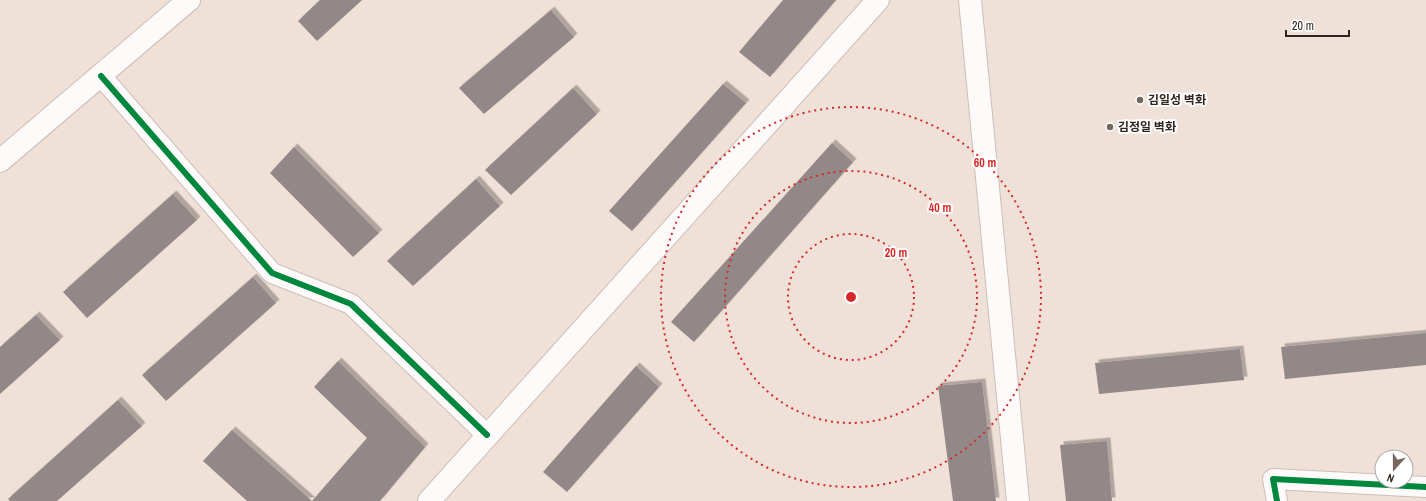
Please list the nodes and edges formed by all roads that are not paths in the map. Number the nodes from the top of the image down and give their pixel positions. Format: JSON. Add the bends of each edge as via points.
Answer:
{"nodes":[{"id":1,"x":189,"y":0,"type":"edge"},
{"id":2,"x":878,"y":0,"type":"edge"},
{"id":3,"x":970,"y":0,"type":"edge"},
{"id":4,"x":101,"y":76,"type":"junction"},
{"id":5,"x":0,"y":161,"type":"edge"},
{"id":6,"x":487,"y":435,"type":"junction"},
{"id":7,"x":1426,"y":486,"type":"edge"},
{"id":8,"x":429,"y":501,"type":"edge"},
{"id":9,"x":1018,"y":501,"type":"edge"},
{"id":10,"x":1277,"y":501,"type":"edge"}],
"edges":[{"from":1,"to":4,"type":"main road"},
{"from":2,"to":6,"type":"main road"},
{"from":3,"to":9,"type":"main road"},
{"from":4,"to":5,"type":"main road"},
{"from":4,"to":6,"type":"street","via":[[272,273],[351,304]]},
{"from":6,"to":8,"type":"main road"},
{"from":7,"to":10,"type":"street","via":[[1273,479]]}]}
